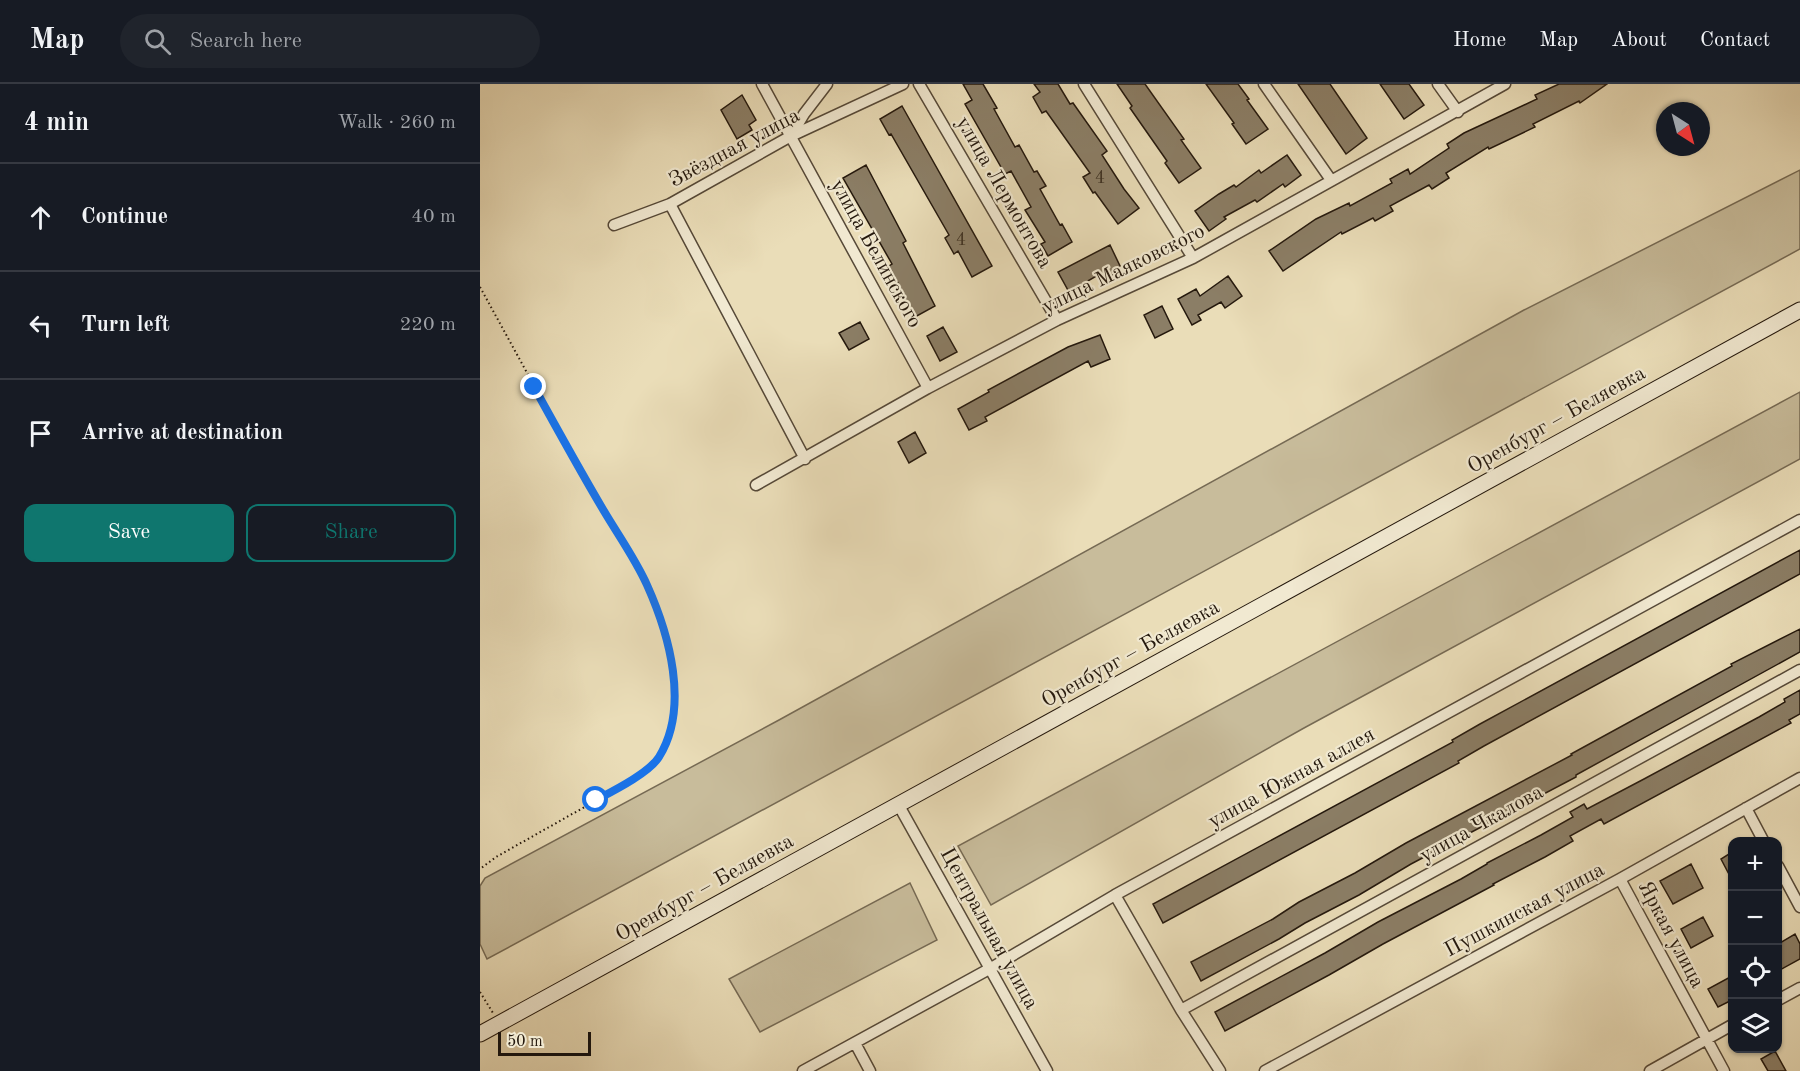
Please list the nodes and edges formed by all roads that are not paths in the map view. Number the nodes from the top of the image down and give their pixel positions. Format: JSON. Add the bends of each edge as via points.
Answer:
{"nodes":[{"id":1,"x":762,"y":84,"type":"edge"},
{"id":2,"x":827,"y":84,"type":"edge"},
{"id":3,"x":903,"y":84,"type":"edge"},
{"id":4,"x":919,"y":84,"type":"edge"},
{"id":5,"x":1084,"y":84,"type":"edge"},
{"id":6,"x":1264,"y":84,"type":"edge"},
{"id":7,"x":1438,"y":84,"type":"edge"},
{"id":8,"x":1505,"y":84,"type":"edge"},
{"id":9,"x":1458,"y":112,"type":"junction"},
{"id":10,"x":791,"y":136,"type":"junction"},
{"id":11,"x":1331,"y":180,"type":"junction"},
{"id":12,"x":670,"y":204,"type":"junction"},
{"id":13,"x":614,"y":225,"type":"dead end"},
{"id":14,"x":1193,"y":258,"type":"junction"},
{"id":15,"x":1800,"y":309,"type":"edge"},
{"id":16,"x":1057,"y":320,"type":"junction"},
{"id":17,"x":928,"y":388,"type":"junction"},
{"id":18,"x":805,"y":459,"type":"junction"},
{"id":19,"x":756,"y":485,"type":"dead end"},
{"id":20,"x":1800,"y":520,"type":"edge"},
{"id":21,"x":1800,"y":670,"type":"edge"},
{"id":22,"x":1800,"y":778,"type":"edge"},
{"id":23,"x":898,"y":804,"type":"junction"},
{"id":24,"x":1746,"y":808,"type":"junction"},
{"id":25,"x":1761,"y":837,"type":"edge"},
{"id":26,"x":1782,"y":874,"type":"edge"},
{"id":27,"x":1620,"y":879,"type":"junction"},
{"id":28,"x":1116,"y":895,"type":"junction"},
{"id":29,"x":1800,"y":908,"type":"edge"},
{"id":30,"x":991,"y":968,"type":"junction"},
{"id":31,"x":1800,"y":988,"type":"edge"},
{"id":32,"x":1780,"y":999,"type":"edge"},
{"id":33,"x":1181,"y":1010,"type":"junction"},
{"id":34,"x":1728,"y":1027,"type":"edge"},
{"id":35,"x":480,"y":1034,"type":"edge"},
{"id":36,"x":1706,"y":1039,"type":"junction"},
{"id":37,"x":855,"y":1043,"type":"junction"},
{"id":38,"x":803,"y":1071,"type":"edge"},
{"id":39,"x":870,"y":1071,"type":"edge"},
{"id":40,"x":1047,"y":1071,"type":"edge"},
{"id":41,"x":1220,"y":1071,"type":"edge"},
{"id":42,"x":1265,"y":1071,"type":"edge"},
{"id":43,"x":1650,"y":1071,"type":"edge"},
{"id":44,"x":1724,"y":1071,"type":"edge"}],
"edges":[{"from":1,"to":10,"type":"street","name":"улица Белинского"},
{"from":2,"to":10,"type":"street"},
{"from":3,"to":10,"type":"street","name":"Звёздная улица"},
{"from":4,"to":16,"type":"street","name":"улица Лермонтова"},
{"from":5,"to":14,"type":"street"},
{"from":6,"to":11,"type":"street"},
{"from":7,"to":9,"type":"street"},
{"from":8,"to":9,"type":"street","name":"улица Маяковского"},
{"from":9,"to":11,"type":"street","name":"улица Маяковского"},
{"from":10,"to":12,"type":"street","name":"Звёздная улица"},
{"from":10,"to":17,"type":"street","name":"улица Белинского"},
{"from":11,"to":14,"type":"street","name":"улица Маяковского"},
{"from":12,"to":13,"type":"street","name":"Звёздная улица"},
{"from":12,"to":18,"type":"street"},
{"from":14,"to":16,"type":"street","name":"улица Маяковского"},
{"from":15,"to":23,"type":"main road","name":"Оренбург – Беляевка"},
{"from":16,"to":17,"type":"street","name":"улица Маяковского"},
{"from":17,"to":18,"type":"street","name":"улица Маяковского"},
{"from":18,"to":19,"type":"street","name":"улица Маяковского"},
{"from":20,"to":28,"type":"street","name":"улица Южная аллея"},
{"from":21,"to":33,"type":"street","name":"улица Чкалова"},
{"from":22,"to":24,"type":"street","name":"Пушкинская улица"},
{"from":23,"to":30,"type":"street","name":"Центральная улица"},
{"from":23,"to":35,"type":"main road","name":"Оренбург – Беляевка"},
{"from":24,"to":25,"type":"street"},
{"from":24,"to":27,"type":"street","name":"Пушкинская улица"},
{"from":26,"to":29,"type":"street"},
{"from":27,"to":36,"type":"street","name":"Яркая улица"},
{"from":27,"to":42,"type":"street","name":"Пушкинская улица"},
{"from":28,"to":30,"type":"street","name":"улица Южная аллея"},
{"from":28,"to":33,"type":"street"},
{"from":30,"to":37,"type":"street","name":"улица Южная аллея"},
{"from":30,"to":40,"type":"street","name":"Центральная улица"},
{"from":31,"to":32,"type":"street"},
{"from":33,"to":41,"type":"street"},
{"from":34,"to":36,"type":"street"},
{"from":36,"to":43,"type":"street"},
{"from":36,"to":44,"type":"street","name":"Яркая улица"},
{"from":37,"to":38,"type":"street","name":"улица Южная аллея"},
{"from":37,"to":39,"type":"street"}]}
